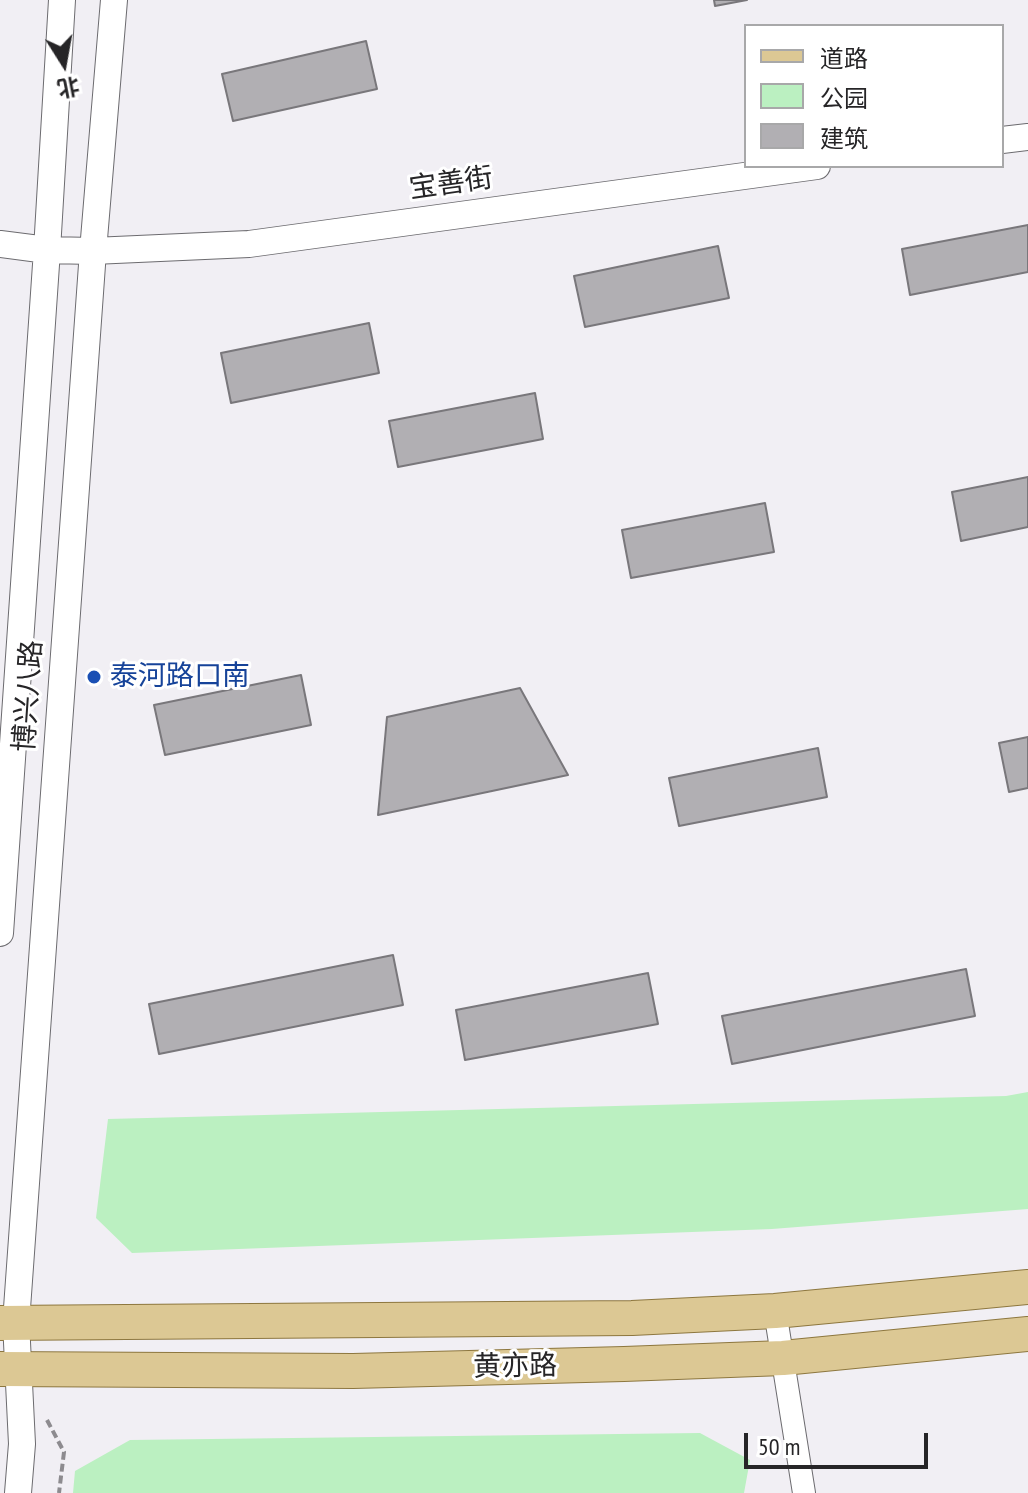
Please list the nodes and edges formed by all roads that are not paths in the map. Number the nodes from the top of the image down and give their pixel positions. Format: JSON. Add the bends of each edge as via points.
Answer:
{"nodes":[{"id":1,"x":62,"y":0,"type":"edge"},
{"id":2,"x":114,"y":0,"type":"edge"},
{"id":3,"x":1028,"y":137,"type":"edge"},
{"id":4,"x":1004,"y":140,"type":"edge"},
{"id":5,"x":802,"y":168,"type":"edge"},
{"id":6,"x":0,"y":244,"type":"edge"},
{"id":7,"x":47,"y":250,"type":"junction"},
{"id":8,"x":93,"y":251,"type":"junction"},
{"id":9,"x":0,"y":933,"type":"edge"},
{"id":10,"x":1028,"y":1287,"type":"edge"},
{"id":11,"x":775,"y":1311,"type":"junction"},
{"id":12,"x":8,"y":1322,"type":"edge"},
{"id":13,"x":1028,"y":1334,"type":"edge"},
{"id":14,"x":783,"y":1358,"type":"junction"},
{"id":15,"x":10,"y":1369,"type":"edge"},
{"id":16,"x":18,"y":1493,"type":"edge"},
{"id":17,"x":804,"y":1493,"type":"edge"}],
"edges":[{"from":1,"to":7,"type":"street","name":"博兴八路"},
{"from":2,"to":8,"type":"street","name":"博兴八路"},
{"from":3,"to":4,"type":"street"},
{"from":5,"to":8,"type":"street","name":"宝善街","via":[[249,244]]},
{"from":6,"to":7,"type":"street","name":"宝善街"},
{"from":7,"to":8,"type":"street","name":"宝善街"},
{"from":7,"to":9,"type":"street","name":"博兴八路"},
{"from":8,"to":12,"type":"street","name":"博兴八路"},
{"from":10,"to":11,"type":"main road","name":"黄亦路"},
{"from":11,"to":12,"type":"main road","name":"黄亦路","via":[[632,1318]]},
{"from":11,"to":14,"type":"street"},
{"from":12,"to":15,"type":"street","name":"博兴八路"},
{"from":13,"to":14,"type":"main road","name":"黄亦路"},
{"from":14,"to":15,"type":"main road","name":"黄亦路","via":[[353,1371]]},
{"from":14,"to":17,"type":"street"},
{"from":15,"to":16,"type":"street","name":"博兴八路","via":[[22,1444]]}]}
